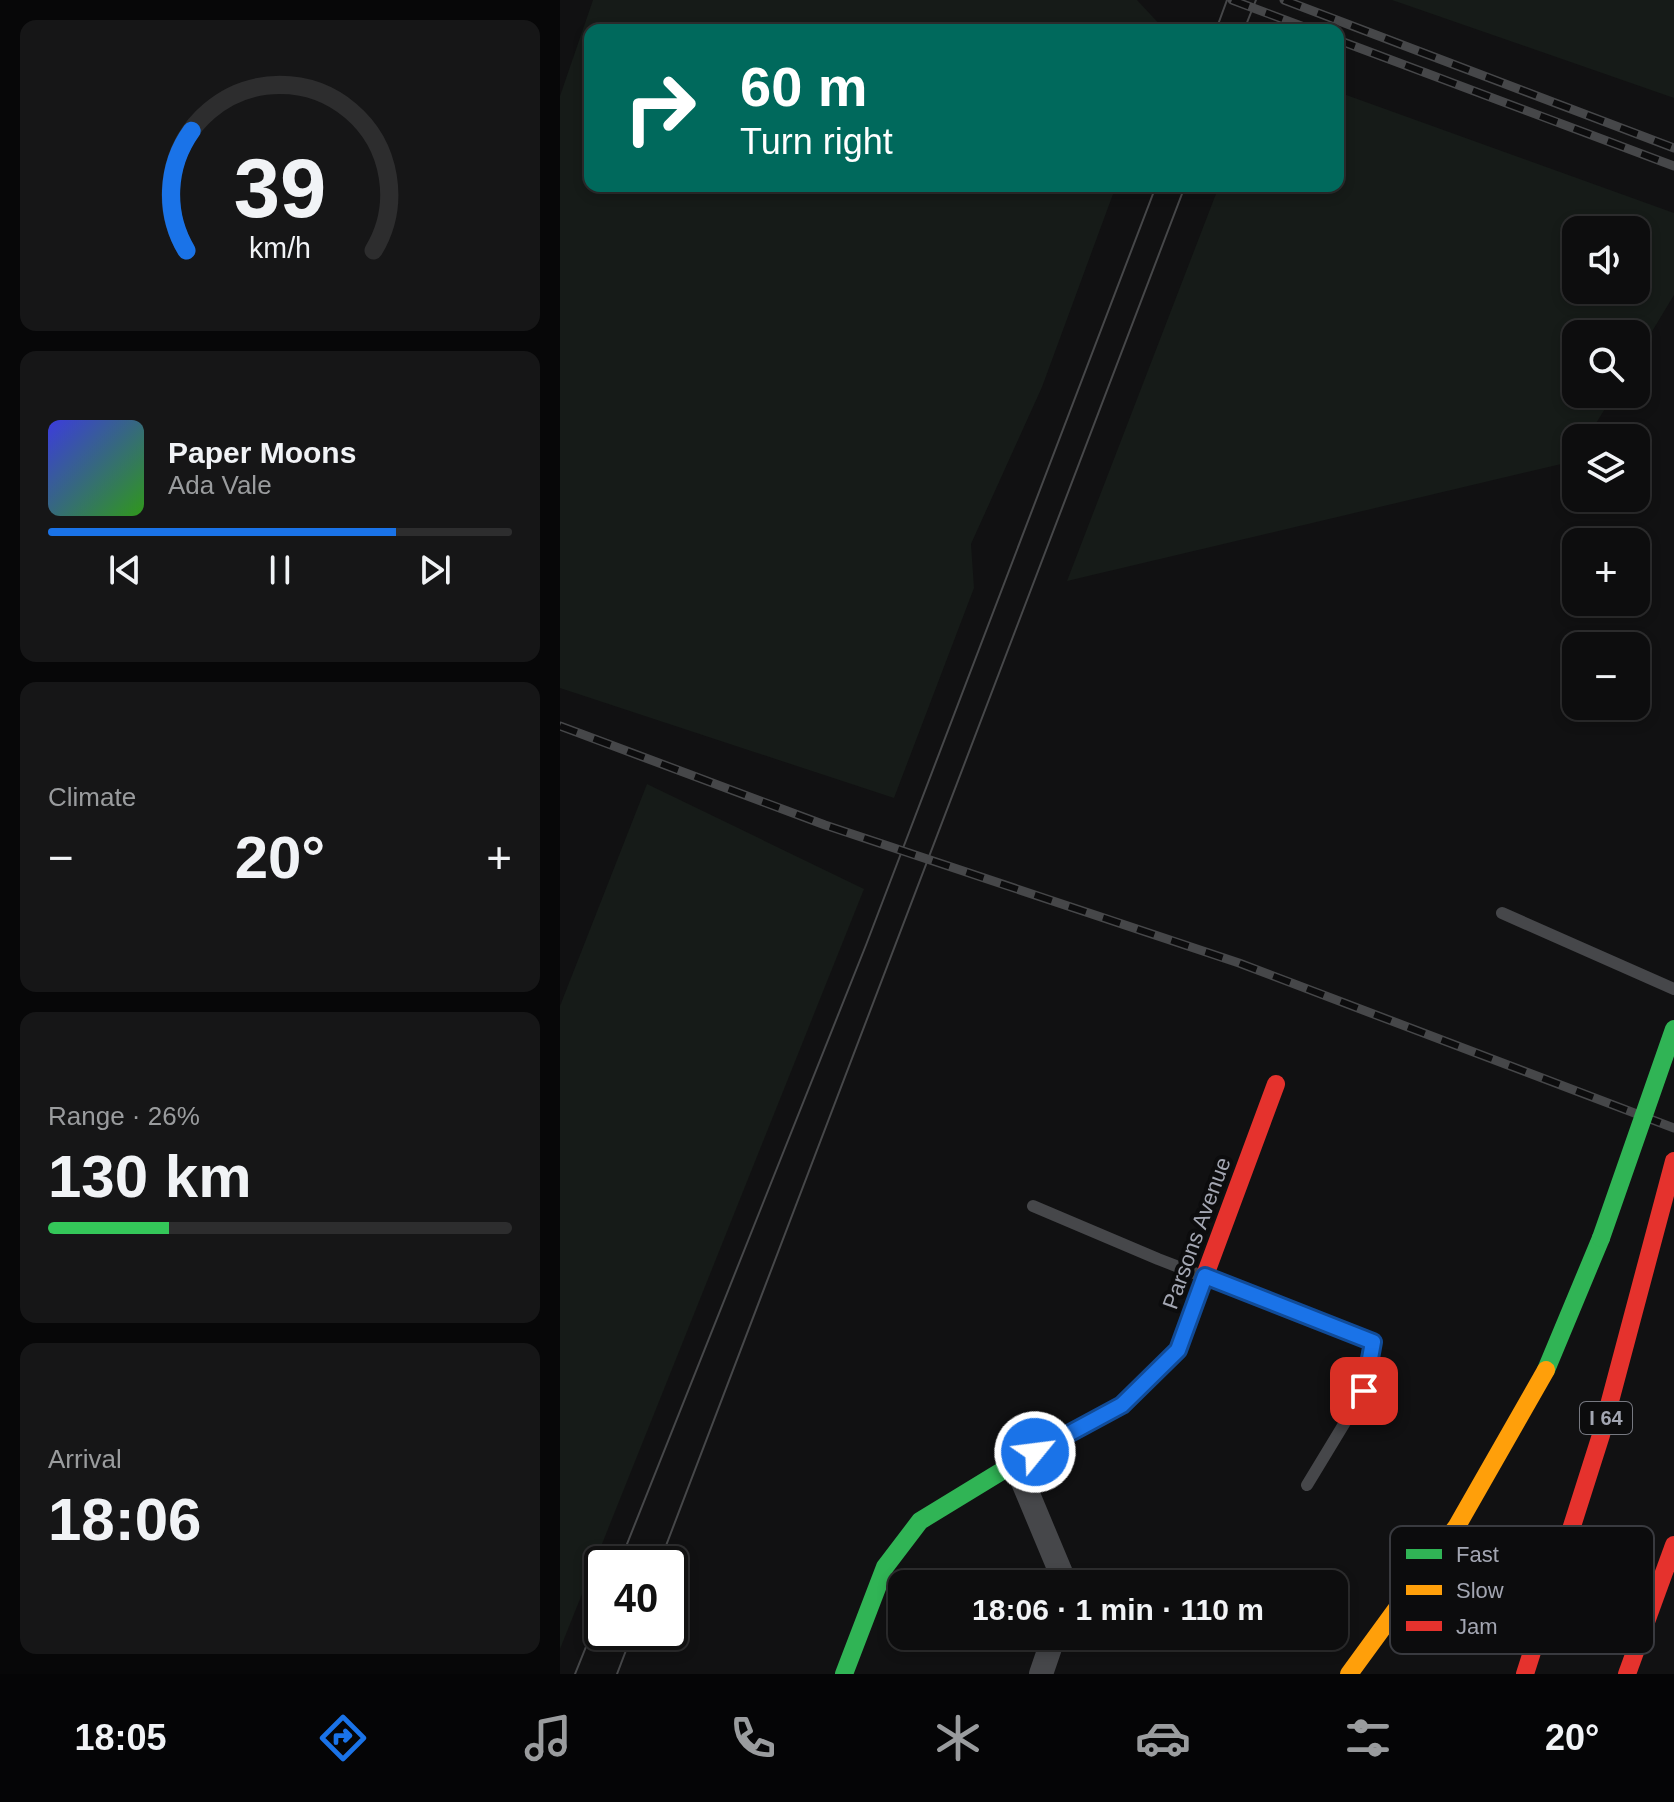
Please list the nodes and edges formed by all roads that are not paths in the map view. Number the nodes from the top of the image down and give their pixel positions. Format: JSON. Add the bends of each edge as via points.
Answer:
{"nodes":[{"id":1,"x":1502,"y":913,"type":"dead end"},
{"id":2,"x":1674,"y":989,"type":"edge"},
{"id":3,"x":1674,"y":1029,"type":"edge"},
{"id":4,"x":1276,"y":1084,"type":"dead end"},
{"id":5,"x":1674,"y":1161,"type":"edge"},
{"id":6,"x":1033,"y":1206,"type":"dead end"},
{"id":7,"x":1205,"y":1276,"type":"junction"},
{"id":8,"x":1015,"y":1463,"type":"junction"},
{"id":9,"x":1307,"y":1485,"type":"dead end"},
{"id":10,"x":1457,"y":1526,"type":"edge"},
{"id":11,"x":1573,"y":1526,"type":"edge"},
{"id":12,"x":1674,"y":1545,"type":"edge"},
{"id":13,"x":1060,"y":1570,"type":"edge"},
{"id":14,"x":1654,"y":1600,"type":"edge"},
{"id":15,"x":1390,"y":1618,"type":"edge"},
{"id":16,"x":1049,"y":1650,"type":"edge"},
{"id":17,"x":1532,"y":1654,"type":"edge"},
{"id":18,"x":1634,"y":1654,"type":"edge"},
{"id":19,"x":844,"y":1674,"type":"edge"},
{"id":20,"x":1041,"y":1674,"type":"edge"},
{"id":21,"x":1349,"y":1674,"type":"edge"},
{"id":22,"x":1525,"y":1674,"type":"edge"},
{"id":23,"x":1627,"y":1674,"type":"edge"}],
"edges":[{"from":1,"to":2,"type":"lane"},
{"from":3,"to":10,"type":"main road","bridge":true,"via":[[1601,1238],[1544,1375]]},
{"from":4,"to":7,"type":"main road","name":"Parsons Avenue"},
{"from":5,"to":11,"type":"main road","number":"I 64"},
{"from":6,"to":7,"type":"lane"},
{"from":7,"to":8,"type":"main road","name":"Parsons Avenue","via":[[1178,1350],[1167,1361],[1122,1405]]},
{"from":7,"to":9,"type":"lane","via":[[1373,1342],[1364,1391]]},
{"from":8,"to":13,"type":"street"},
{"from":8,"to":19,"type":"main road","name":"Parsons Avenue","via":[[920,1521],[885,1567]]},
{"from":12,"to":14,"type":"main road"},
{"from":15,"to":21,"type":"main road","bridge":true},
{"from":16,"to":20,"type":"street"},
{"from":17,"to":22,"type":"main road","number":"I 64"},
{"from":18,"to":23,"type":"main road"}]}
